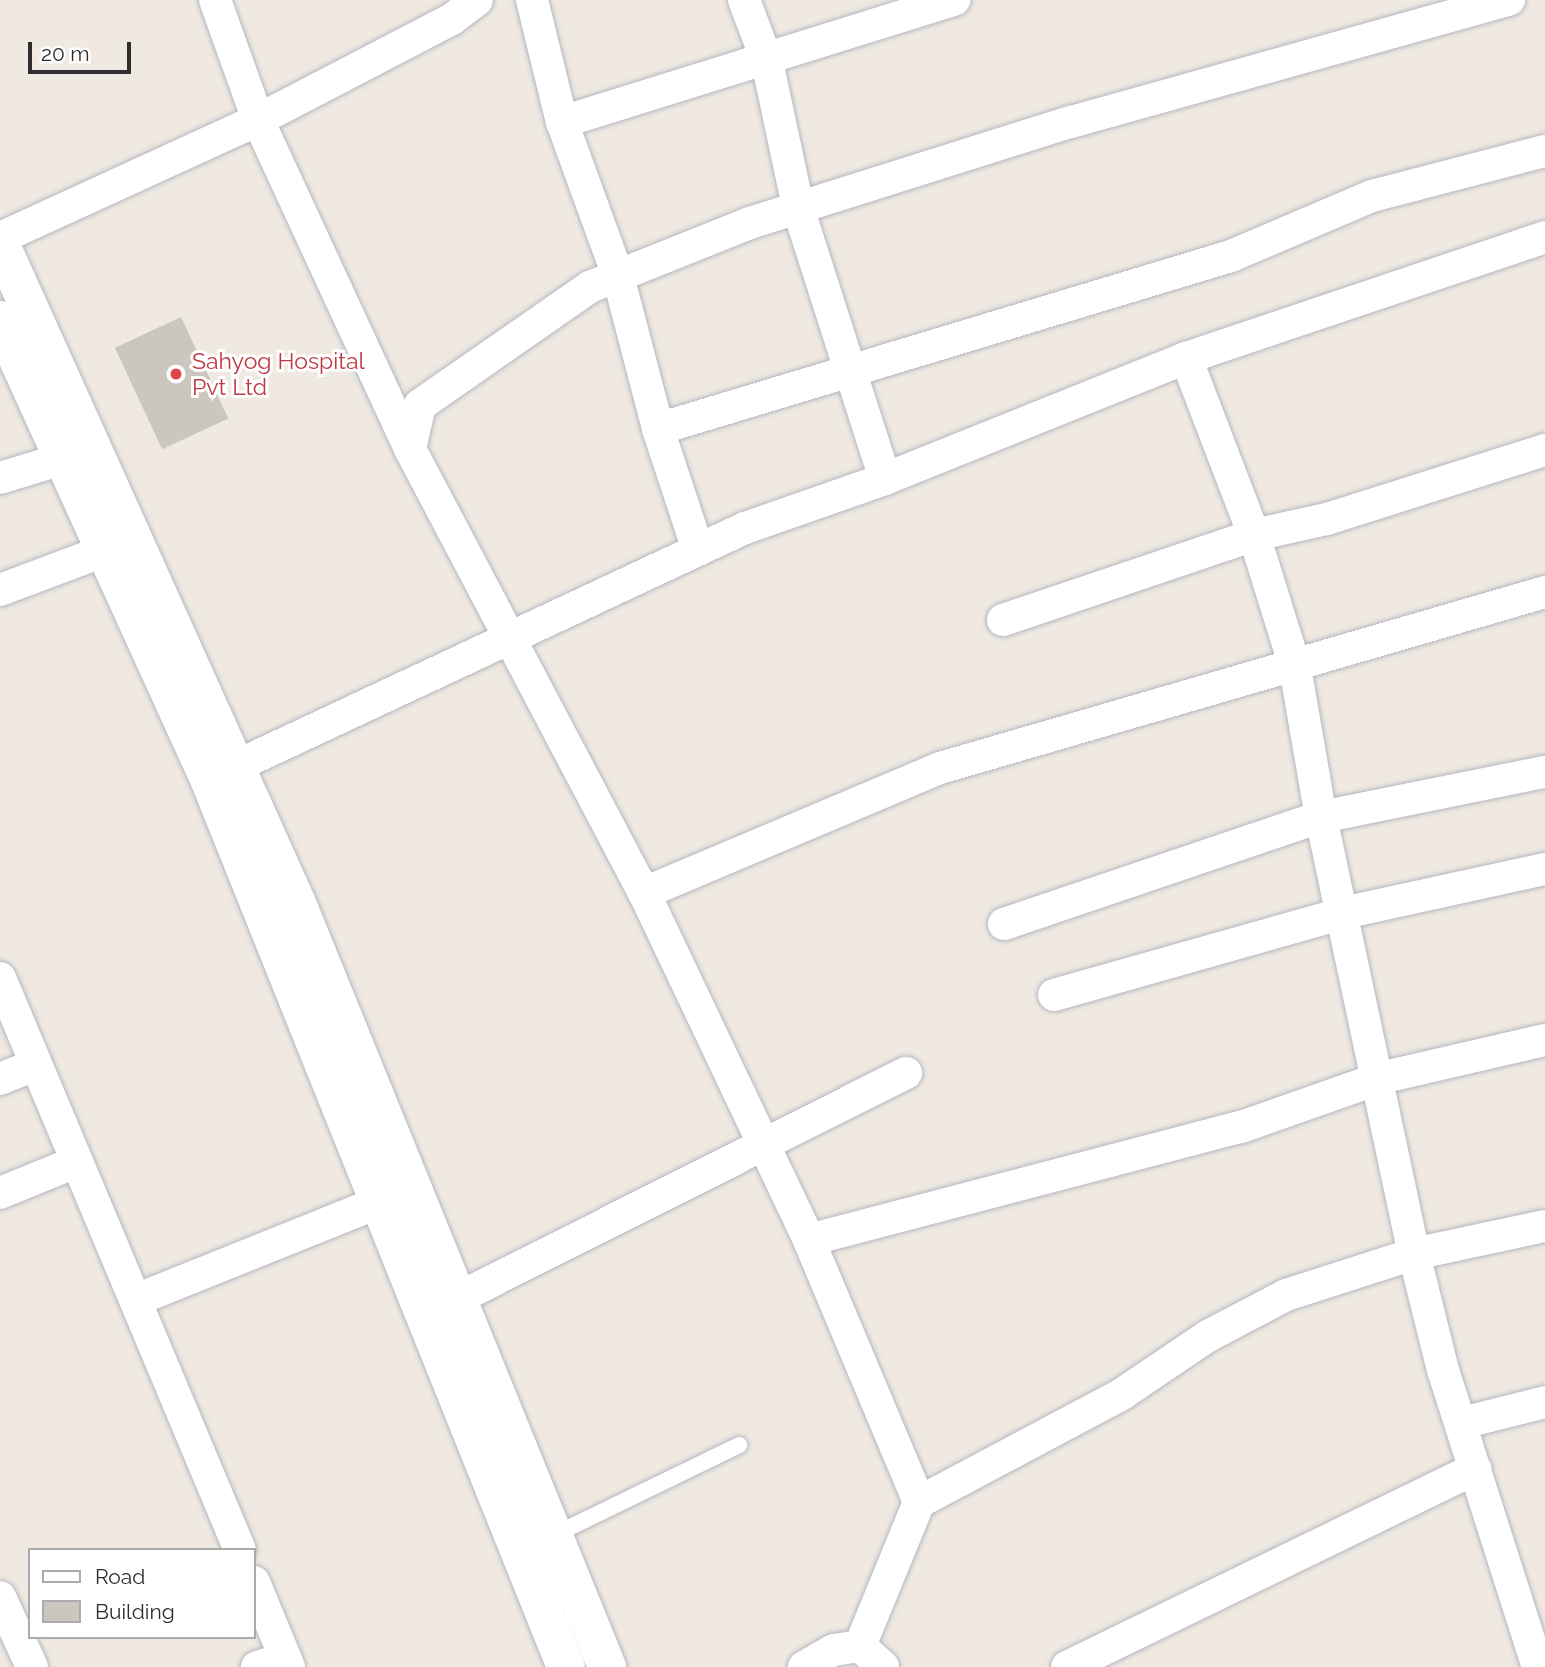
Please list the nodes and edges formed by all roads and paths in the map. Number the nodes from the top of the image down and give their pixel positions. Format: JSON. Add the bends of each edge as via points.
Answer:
{"nodes":[{"id":1,"x":215,"y":0,"type":"edge"},
{"id":2,"x":532,"y":0,"type":"edge"},
{"id":3,"x":744,"y":0,"type":"edge"},
{"id":4,"x":954,"y":0,"type":"edge"},
{"id":5,"x":1508,"y":0,"type":"edge"},
{"id":6,"x":458,"y":6,"type":"edge"},
{"id":7,"x":766,"y":61,"type":"junction"},
{"id":8,"x":257,"y":120,"type":"junction"},
{"id":9,"x":562,"y":122,"type":"junction"},
{"id":10,"x":1545,"y":151,"type":"edge"},
{"id":11,"x":799,"y":211,"type":"junction"},
{"id":12,"x":1545,"y":237,"type":"edge"},
{"id":13,"x":0,"y":241,"type":"edge"},
{"id":14,"x":618,"y":276,"type":"junction"},
{"id":15,"x":0,"y":320,"type":"edge"},
{"id":16,"x":1185,"y":358,"type":"junction"},
{"id":17,"x":850,"y":369,"type":"junction"},
{"id":18,"x":657,"y":429,"type":"junction"},
{"id":19,"x":410,"y":449,"type":"junction"},
{"id":20,"x":1545,"y":450,"type":"edge"},
{"id":21,"x":62,"y":459,"type":"junction"},
{"id":22,"x":0,"y":478,"type":"edge"},
{"id":23,"x":885,"y":479,"type":"junction"},
{"id":24,"x":1254,"y":535,"type":"junction"},
{"id":25,"x":698,"y":550,"type":"junction"},
{"id":26,"x":104,"y":551,"type":"junction"},
{"id":27,"x":0,"y":590,"type":"edge"},
{"id":28,"x":1545,"y":592,"type":"edge"},
{"id":29,"x":1003,"y":620,"type":"dead end"},
{"id":30,"x":512,"y":640,"type":"junction"},
{"id":31,"x":1295,"y":667,"type":"junction"},
{"id":32,"x":223,"y":772,"type":"junction"},
{"id":33,"x":1545,"y":772,"type":"edge"},
{"id":34,"x":1321,"y":817,"type":"junction"},
{"id":35,"x":1545,"y":869,"type":"edge"},
{"id":36,"x":644,"y":893,"type":"junction"},
{"id":37,"x":1343,"y":912,"type":"junction"},
{"id":38,"x":1004,"y":923,"type":"dead end"},
{"id":39,"x":0,"y":978,"type":"edge"},
{"id":40,"x":1054,"y":995,"type":"dead end"},
{"id":41,"x":1545,"y":1040,"type":"edge"},
{"id":42,"x":34,"y":1065,"type":"junction"},
{"id":43,"x":906,"y":1073,"type":"dead end"},
{"id":44,"x":1381,"y":1078,"type":"junction"},
{"id":45,"x":0,"y":1079,"type":"edge"},
{"id":46,"x":761,"y":1146,"type":"junction"},
{"id":47,"x":76,"y":1161,"type":"junction"},
{"id":48,"x":0,"y":1193,"type":"edge"},
{"id":49,"x":382,"y":1201,"type":"junction"},
{"id":50,"x":1545,"y":1226,"type":"edge"},
{"id":51,"x":810,"y":1240,"type":"junction"},
{"id":52,"x":1414,"y":1254,"type":"junction"},
{"id":53,"x":135,"y":1300,"type":"junction"},
{"id":54,"x":442,"y":1306,"type":"junction"},
{"id":55,"x":1545,"y":1402,"type":"edge"},
{"id":56,"x":1462,"y":1423,"type":"junction"},
{"id":57,"x":739,"y":1445,"type":"dead end"},
{"id":58,"x":1475,"y":1469,"type":"junction"},
{"id":59,"x":919,"y":1502,"type":"junction"},
{"id":60,"x":554,"y":1535,"type":"junction"},
{"id":61,"x":239,"y":1548,"type":"edge"},
{"id":62,"x":256,"y":1589,"type":"edge"},
{"id":63,"x":1532,"y":1593,"type":"edge"},
{"id":64,"x":0,"y":1597,"type":"edge"},
{"id":65,"x":860,"y":1646,"type":"junction"},
{"id":66,"x":277,"y":1664,"type":"edge"},
{"id":67,"x":32,"y":1667,"type":"edge"},
{"id":68,"x":566,"y":1667,"type":"edge"},
{"id":69,"x":607,"y":1667,"type":"edge"},
{"id":70,"x":804,"y":1667,"type":"edge"},
{"id":71,"x":883,"y":1667,"type":"edge"},
{"id":72,"x":1067,"y":1667,"type":"edge"},
{"id":73,"x":1538,"y":1667,"type":"edge"}],
"edges":[{"from":1,"to":8,"type":"street"},
{"from":2,"to":9,"type":"street"},
{"from":3,"to":7,"type":"street"},
{"from":4,"to":7,"type":"street"},
{"from":5,"to":11,"type":"street","via":[[1071,122]]},
{"from":6,"to":8,"type":"street"},
{"from":7,"to":9,"type":"street"},
{"from":7,"to":11,"type":"street"},
{"from":8,"to":13,"type":"street"},
{"from":8,"to":19,"type":"street"},
{"from":9,"to":14,"type":"street"},
{"from":10,"to":17,"type":"street","via":[[1372,196],[1231,256]]},
{"from":11,"to":14,"type":"street","via":[[750,223]]},
{"from":11,"to":17,"type":"street"},
{"from":12,"to":16,"type":"street"},
{"from":13,"to":32,"type":"main road"},
{"from":14,"to":18,"type":"street"},
{"from":14,"to":19,"type":"street","via":[[590,286],[420,405]]},
{"from":15,"to":21,"type":"main road"},
{"from":16,"to":23,"type":"street"},
{"from":16,"to":24,"type":"street"},
{"from":17,"to":18,"type":"street"},
{"from":17,"to":23,"type":"street"},
{"from":18,"to":25,"type":"street"},
{"from":19,"to":30,"type":"street"},
{"from":20,"to":24,"type":"street","via":[[1327,519]]},
{"from":21,"to":22,"type":"street"},
{"from":21,"to":26,"type":"main road"},
{"from":23,"to":25,"type":"street"},
{"from":24,"to":29,"type":"street"},
{"from":24,"to":31,"type":"street"},
{"from":25,"to":30,"type":"street"},
{"from":26,"to":27,"type":"street"},
{"from":26,"to":32,"type":"main road"},
{"from":28,"to":31,"type":"street"},
{"from":30,"to":32,"type":"street"},
{"from":30,"to":36,"type":"street"},
{"from":31,"to":34,"type":"street"},
{"from":31,"to":36,"type":"street","via":[[940,768]]},
{"from":32,"to":49,"type":"main road"},
{"from":32,"to":54,"type":"main road"},
{"from":33,"to":34,"type":"street"},
{"from":34,"to":37,"type":"street"},
{"from":34,"to":38,"type":"street"},
{"from":35,"to":37,"type":"street"},
{"from":36,"to":46,"type":"street"},
{"from":37,"to":40,"type":"street"},
{"from":37,"to":44,"type":"street"},
{"from":39,"to":42,"type":"street"},
{"from":41,"to":44,"type":"street"},
{"from":42,"to":45,"type":"street"},
{"from":42,"to":47,"type":"street"},
{"from":43,"to":46,"type":"street"},
{"from":44,"to":51,"type":"street","via":[[1241,1127]]},
{"from":44,"to":52,"type":"street"},
{"from":46,"to":51,"type":"street"},
{"from":46,"to":54,"type":"street"},
{"from":47,"to":48,"type":"street"},
{"from":47,"to":53,"type":"street"},
{"from":49,"to":53,"type":"street"},
{"from":49,"to":54,"type":"main road"},
{"from":50,"to":52,"type":"street"},
{"from":51,"to":59,"type":"street"},
{"from":52,"to":56,"type":"street"},
{"from":52,"to":59,"type":"street","via":[[1286,1295],[1240,1317],[1122,1394]]},
{"from":53,"to":61,"type":"street"},
{"from":54,"to":60,"type":"main road"},
{"from":54,"to":68,"type":"main road"},
{"from":55,"to":56,"type":"street"},
{"from":56,"to":58,"type":"street"},
{"from":57,"to":60,"type":"lane"},
{"from":58,"to":63,"type":"street"},
{"from":58,"to":72,"type":"street"},
{"from":59,"to":65,"type":"street"},
{"from":60,"to":69,"type":"main road"},
{"from":62,"to":66,"type":"street"},
{"from":63,"to":73,"type":"street"},
{"from":64,"to":67,"type":"street"},
{"from":65,"to":70,"type":"street","via":[[834,1650]]},
{"from":65,"to":71,"type":"street"}]}
